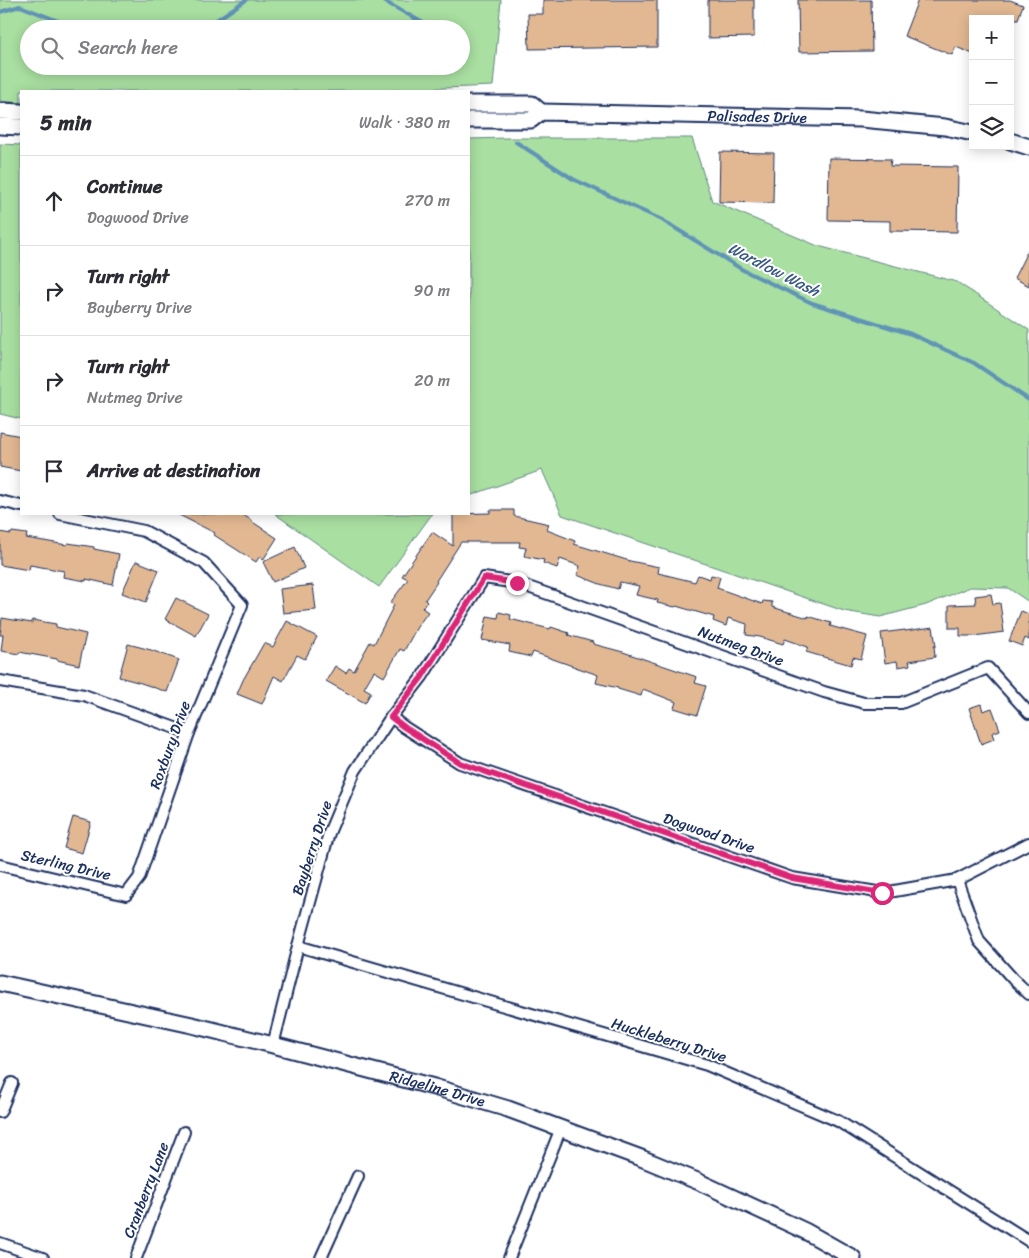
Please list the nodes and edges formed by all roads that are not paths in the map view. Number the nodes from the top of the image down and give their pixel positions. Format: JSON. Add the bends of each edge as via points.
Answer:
{"nodes":[{"id":1,"x":470,"y":104,"type":"edge"},
{"id":2,"x":0,"y":111,"type":"edge"},
{"id":3,"x":20,"y":112,"type":"edge"},
{"id":4,"x":542,"y":112,"type":"junction"},
{"id":5,"x":470,"y":120,"type":"edge"},
{"id":6,"x":0,"y":126,"type":"edge"},
{"id":7,"x":20,"y":127,"type":"edge"},
{"id":8,"x":969,"y":132,"type":"edge"},
{"id":9,"x":1014,"y":142,"type":"edge"},
{"id":10,"x":1029,"y":147,"type":"edge"},
{"id":11,"x":0,"y":501,"type":"edge"},
{"id":12,"x":20,"y":506,"type":"edge"},
{"id":13,"x":65,"y":515,"type":"edge"},
{"id":14,"x":484,"y":578,"type":"joint"},
{"id":15,"x":0,"y":681,"type":"edge"},
{"id":16,"x":1029,"y":712,"type":"edge"},
{"id":17,"x":391,"y":717,"type":"junction"},
{"id":18,"x":189,"y":732,"type":"junction"},
{"id":19,"x":1029,"y":843,"type":"edge"},
{"id":20,"x":0,"y":865,"type":"edge"},
{"id":21,"x":956,"y":880,"type":"junction"},
{"id":22,"x":126,"y":895,"type":"joint"},
{"id":23,"x":298,"y":946,"type":"junction"},
{"id":24,"x":0,"y":983,"type":"edge"},
{"id":25,"x":1029,"y":994,"type":"edge"},
{"id":26,"x":273,"y":1045,"type":"junction"},
{"id":27,"x":12,"y":1083,"type":"dead end"},
{"id":28,"x":0,"y":1112,"type":"edge"},
{"id":29,"x":561,"y":1128,"type":"junction"},
{"id":30,"x":184,"y":1132,"type":"dead end"},
{"id":31,"x":358,"y":1176,"type":"dead end"},
{"id":32,"x":1029,"y":1242,"type":"edge"},
{"id":33,"x":0,"y":1243,"type":"edge"},
{"id":34,"x":43,"y":1258,"type":"edge"},
{"id":35,"x":136,"y":1258,"type":"edge"},
{"id":36,"x":321,"y":1258,"type":"edge"},
{"id":37,"x":509,"y":1258,"type":"edge"},
{"id":38,"x":852,"y":1258,"type":"edge"}],
"edges":[{"from":1,"to":4,"type":"street","name":"Palisades Drive","via":[[532,104]]},
{"from":2,"to":3,"type":"street"},
{"from":4,"to":5,"type":"street","name":"Palisades Drive","via":[[531,120]]},
{"from":4,"to":8,"type":"street","name":"Palisades Drive","via":[[861,119]]},
{"from":6,"to":7,"type":"street"},
{"from":9,"to":10,"type":"street"},
{"from":11,"to":12,"type":"street"},
{"from":13,"to":18,"type":"street","name":"Roxbury Drive","via":[[144,531],[204,563],[242,605]]},
{"from":14,"to":16,"type":"street","name":"Nutmeg Drive","via":[[517,583],[824,692],[864,703],[901,703],[988,668]]},
{"from":14,"to":17,"type":"street","name":"Bayberry Drive","via":[[422,677]]},
{"from":15,"to":18,"type":"street","via":[[84,695]]},
{"from":17,"to":21,"type":"street","name":"Dogwood Drive","via":[[460,763],[792,878],[882,893]]},
{"from":17,"to":23,"type":"street","name":"Bayberry Drive","via":[[355,771],[329,833]]},
{"from":18,"to":22,"type":"street","name":"Roxbury Drive","via":[[139,878]]},
{"from":19,"to":21,"type":"street","name":"Dogwood Drive"},
{"from":20,"to":22,"type":"street","name":"Sterling Drive"},
{"from":21,"to":25,"type":"street","via":[[979,942]]},
{"from":23,"to":26,"type":"street","name":"Bayberry Drive"},
{"from":23,"to":32,"type":"street","name":"Huckleberry Drive","via":[[707,1065],[838,1122]]},
{"from":24,"to":26,"type":"street","name":"Ridgeline Drive"},
{"from":26,"to":29,"type":"street","name":"Ridgeline Drive","via":[[434,1087]]},
{"from":27,"to":28,"type":"street"},
{"from":29,"to":37,"type":"street"},
{"from":29,"to":38,"type":"street","name":"Ridgeline Drive","via":[[696,1181],[805,1231]]},
{"from":30,"to":35,"type":"street","name":"Cranberry Lane"},
{"from":31,"to":36,"type":"street"},
{"from":33,"to":34,"type":"street"}]}
